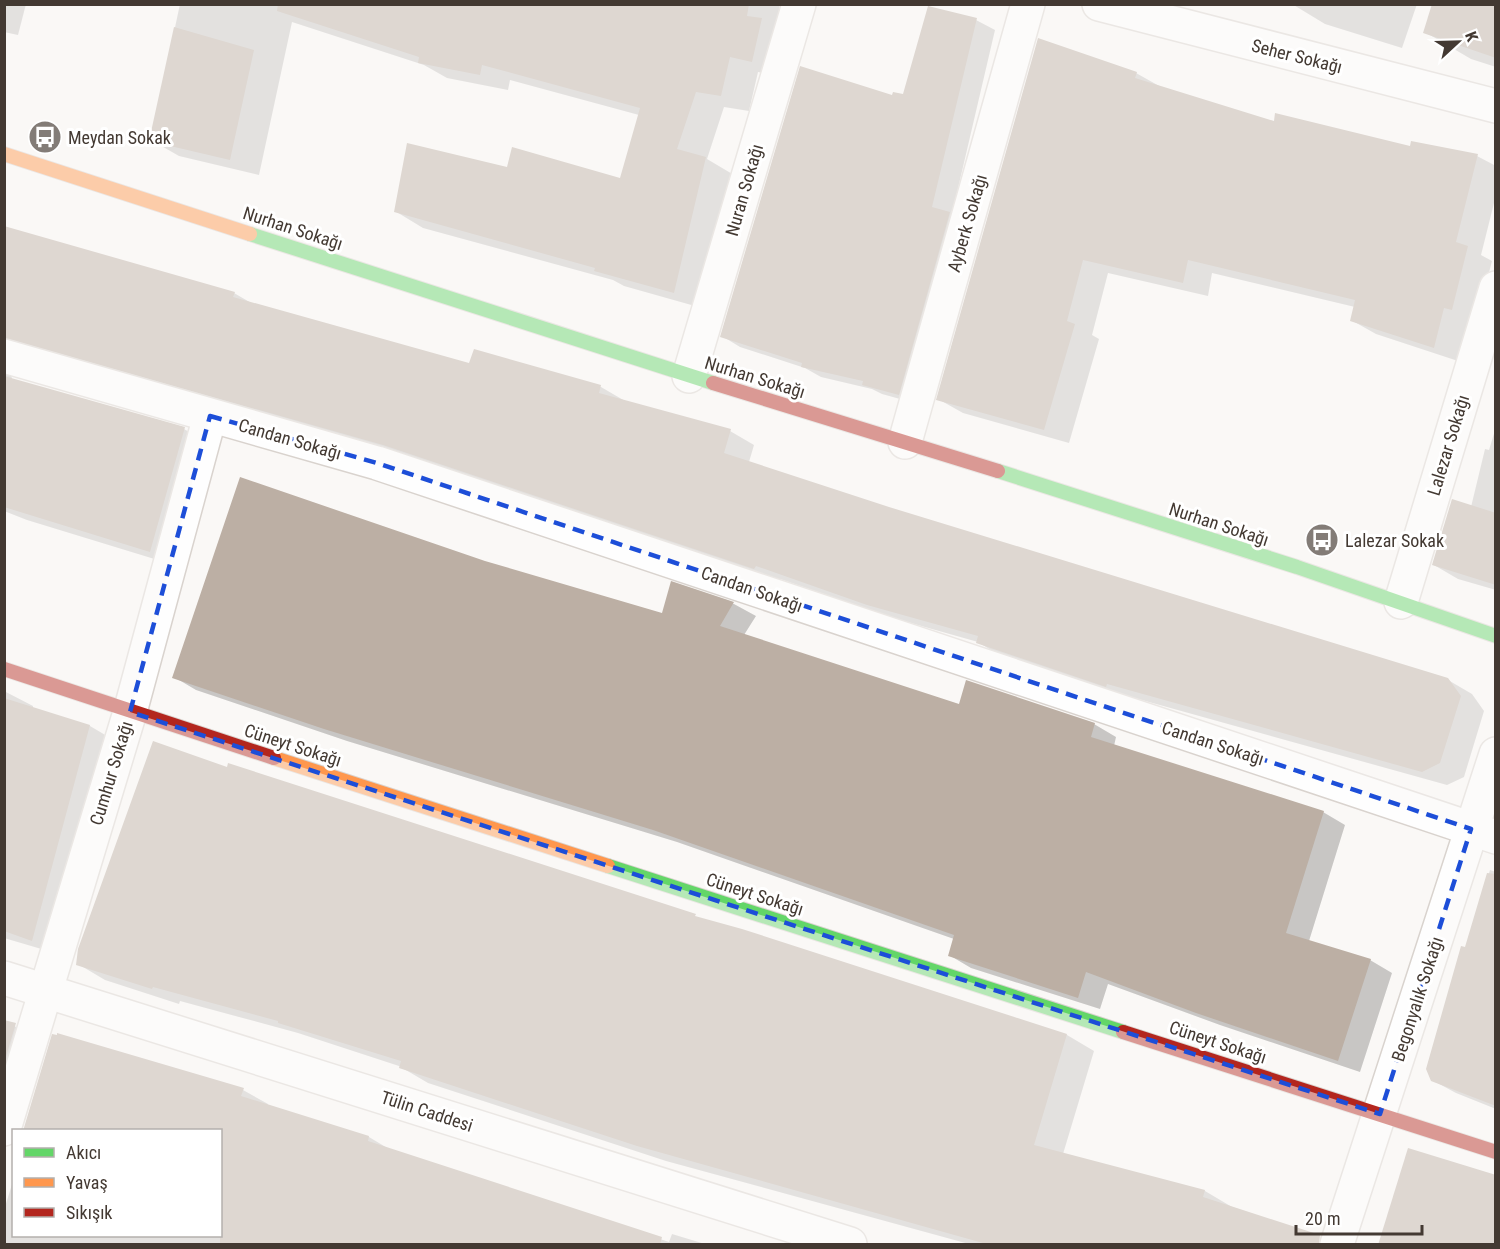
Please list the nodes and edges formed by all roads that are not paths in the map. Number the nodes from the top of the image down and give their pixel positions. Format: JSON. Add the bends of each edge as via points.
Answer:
{"nodes":[{"id":1,"x":799,"y":4,"type":"edge"},
{"id":2,"x":1028,"y":4,"type":"edge"},
{"id":3,"x":1099,"y":4,"type":"edge"},
{"id":4,"x":1201,"y":17,"type":"edge"},
{"id":5,"x":1496,"y":106,"type":"edge"},
{"id":6,"x":4,"y":154,"type":"edge"},
{"id":7,"x":1496,"y":288,"type":"edge"},
{"id":8,"x":4,"y":356,"type":"edge"},
{"id":9,"x":689,"y":376,"type":"junction"},
{"id":10,"x":210,"y":416,"type":"junction"},
{"id":11,"x":905,"y":442,"type":"junction"},
{"id":12,"x":1401,"y":602,"type":"junction"},
{"id":13,"x":1496,"y":636,"type":"edge"},
{"id":14,"x":4,"y":669,"type":"edge"},
{"id":15,"x":130,"y":712,"type":"junction"},
{"id":16,"x":1496,"y":754,"type":"edge"},
{"id":17,"x":1483,"y":833,"type":"edge"},
{"id":18,"x":4,"y":978,"type":"edge"},
{"id":19,"x":45,"y":991,"type":"junction"},
{"id":20,"x":1380,"y":1114,"type":"junction"},
{"id":21,"x":4,"y":1129,"type":"edge"},
{"id":22,"x":1496,"y":1152,"type":"edge"},
{"id":23,"x":850,"y":1245,"type":"edge"},
{"id":24,"x":1337,"y":1245,"type":"edge"}],
"edges":[{"from":1,"to":9,"type":"street","name":"Nuran Sokağı"},
{"from":2,"to":11,"type":"street","name":"Ayberk Sokağı"},
{"from":3,"to":4,"type":"street","name":"Seher Sokağı"},
{"from":4,"to":5,"type":"street","name":"Seher Sokağı"},
{"from":6,"to":9,"type":"street","name":"Nurhan Sokağı"},
{"from":7,"to":12,"type":"street","name":"Lalezar Sokağı"},
{"from":8,"to":10,"type":"street","name":"Candan Sokağı"},
{"from":9,"to":11,"type":"street","name":"Nurhan Sokağı"},
{"from":10,"to":15,"type":"street","name":"Cumhur Sokağı"},
{"from":10,"to":17,"type":"street","name":"Candan Sokağı","via":[[377,464]]},
{"from":11,"to":12,"type":"street","name":"Nurhan Sokağı"},
{"from":12,"to":13,"type":"street","name":"Nurhan Sokağı"},
{"from":14,"to":15,"type":"street","name":"Cüneyt Sokağı"},
{"from":15,"to":19,"type":"street","name":"Cumhur Sokağı"},
{"from":15,"to":20,"type":"street","name":"Cüneyt Sokağı"},
{"from":16,"to":17,"type":"street","name":"Begonyalık Sokağı"},
{"from":17,"to":20,"type":"street","name":"Begonyalık Sokağı"},
{"from":18,"to":19,"type":"street","name":"Tülin Caddesi"},
{"from":19,"to":21,"type":"street","name":"Cumhur Sokağı"},
{"from":19,"to":23,"type":"street","name":"Tülin Caddesi"},
{"from":20,"to":22,"type":"street","name":"Cüneyt Sokağı"},
{"from":20,"to":24,"type":"street","name":"Begonyalık Sokağı"}]}
